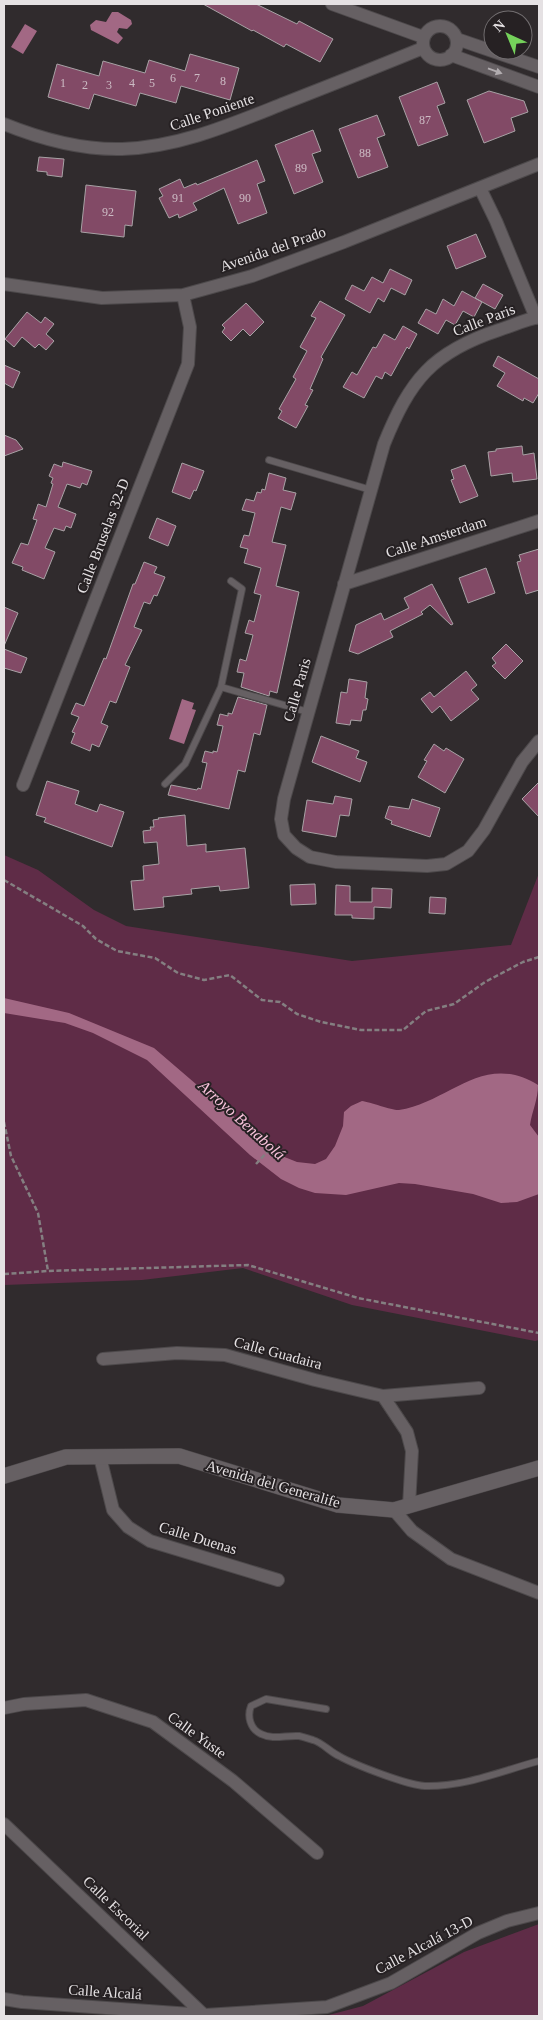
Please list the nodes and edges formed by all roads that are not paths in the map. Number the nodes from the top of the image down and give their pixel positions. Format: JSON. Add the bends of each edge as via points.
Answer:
{"nodes":[{"id":1,"x":332,"y":4,"type":"edge"},
{"id":2,"x":457,"y":39,"type":"junction"},
{"id":3,"x":423,"y":43,"type":"junction"},
{"id":4,"x":451,"y":55,"type":"junction"},
{"id":5,"x":539,"y":67,"type":"edge"},
{"id":6,"x":539,"y":87,"type":"edge"},
{"id":7,"x":4,"y":124,"type":"edge"},
{"id":8,"x":539,"y":164,"type":"edge"},
{"id":9,"x":480,"y":188,"type":"junction"},
{"id":10,"x":5,"y":289,"type":"edge"},
{"id":11,"x":183,"y":295,"type":"junction"},
{"id":12,"x":537,"y":317,"type":"edge"},
{"id":13,"x":269,"y":460,"type":"dead end"},
{"id":14,"x":371,"y":490,"type":"junction"},
{"id":15,"x":539,"y":521,"type":"edge"},
{"id":16,"x":231,"y":581,"type":"dead end"},
{"id":17,"x":344,"y":584,"type":"junction"},
{"id":18,"x":221,"y":687,"type":"junction"},
{"id":19,"x":308,"y":712,"type":"junction"},
{"id":20,"x":539,"y":741,"type":"edge"},
{"id":21,"x":165,"y":784,"type":"dead end"},
{"id":22,"x":22,"y":785,"type":"dead end"},
{"id":23,"x":103,"y":1359,"type":"dead end"},
{"id":24,"x":479,"y":1388,"type":"dead end"},
{"id":25,"x":383,"y":1396,"type":"junction"},
{"id":26,"x":100,"y":1457,"type":"junction"},
{"id":27,"x":539,"y":1468,"type":"edge"},
{"id":28,"x":4,"y":1476,"type":"edge"},
{"id":29,"x":410,"y":1506,"type":"junction"},
{"id":30,"x":394,"y":1510,"type":"junction"},
{"id":31,"x":278,"y":1580,"type":"dead end"},
{"id":32,"x":539,"y":1593,"type":"edge"},
{"id":33,"x":4,"y":1708,"type":"edge"},
{"id":34,"x":326,"y":1709,"type":"dead end"},
{"id":35,"x":539,"y":1761,"type":"edge"},
{"id":36,"x":4,"y":1824,"type":"edge"},
{"id":37,"x":317,"y":1853,"type":"dead end"},
{"id":38,"x":539,"y":1914,"type":"edge"},
{"id":39,"x":4,"y":1999,"type":"edge"},
{"id":40,"x":205,"y":2016,"type":"edge"}],
"edges":[{"from":1,"to":3,"type":"street"},
{"from":2,"to":3,"type":"street","via":[[453,31],[436,25],[428,30]]},
{"from":2,"to":4,"type":"street"},
{"from":2,"to":5,"type":"street"},
{"from":3,"to":4,"type":"street","via":[[432,58],[439,60]]},
{"from":3,"to":7,"type":"street","name":"Calle Poniente","via":[[218,130],[168,144],[121,149],[73,145],[28,134]]},
{"from":4,"to":6,"type":"street","one_way":true},
{"from":8,"to":9,"type":"street","name":"Avenida del Prado"},
{"from":9,"to":11,"type":"street","name":"Avenida del Prado","via":[[252,276]]},
{"from":9,"to":12,"type":"street"},
{"from":10,"to":11,"type":"street","name":"Avenida del Prado","via":[[102,298]]},
{"from":11,"to":22,"type":"street","name":"Calle Bruselas 32-D","via":[[190,327],[188,364]]},
{"from":12,"to":14,"type":"street","name":"Calle Paris","via":[[451,350],[423,372],[396,414]]},
{"from":13,"to":14,"type":"lane"},
{"from":14,"to":17,"type":"street","name":"Calle Paris"},
{"from":15,"to":17,"type":"street","name":"Calle Amsterdam"},
{"from":16,"to":18,"type":"lane","via":[[242,589]]},
{"from":17,"to":19,"type":"street","name":"Calle Paris"},
{"from":18,"to":19,"type":"lane"},
{"from":18,"to":21,"type":"lane","via":[[185,764]]},
{"from":19,"to":20,"type":"street","name":"Calle Paris","via":[[281,819],[284,834],[296,848],[310,857],[336,862],[427,866],[454,860],[468,851],[484,830],[522,762]]},
{"from":23,"to":25,"type":"street","name":"Calle Guadaira","via":[[177,1353],[225,1355]]},
{"from":24,"to":25,"type":"street","name":"Calle Guadaira"},
{"from":25,"to":29,"type":"street","via":[[407,1432],[412,1451]]},
{"from":26,"to":28,"type":"street","name":"Avenida del Generalife","via":[[66,1457]]},
{"from":26,"to":30,"type":"street","name":"Avenida del Generalife","via":[[179,1456],[338,1505]]},
{"from":26,"to":31,"type":"street","name":"Calle Duenas","via":[[113,1510],[128,1527],[150,1541]]},
{"from":27,"to":29,"type":"street","name":"Avenida del Generalife"},
{"from":29,"to":30,"type":"street","name":"Avenida del Generalife"},
{"from":30,"to":32,"type":"street","via":[[412,1531],[451,1558]]},
{"from":33,"to":37,"type":"street","name":"Calle Yuste","via":[[86,1700],[153,1722],[233,1781]]},
{"from":34,"to":35,"type":"lane","via":[[266,1700],[251,1706],[248,1713],[251,1725],[260,1734],[298,1736],[317,1741],[339,1756],[380,1774],[423,1786],[465,1783]]},
{"from":36,"to":40,"type":"street","name":"Calle Escorial"},
{"from":38,"to":40,"type":"street","name":"Calle Alcalá 13-D","via":[[507,1921],[478,1933],[391,1983],[327,2007]]},
{"from":39,"to":40,"type":"street","name":"Calle Alcalá"}]}
